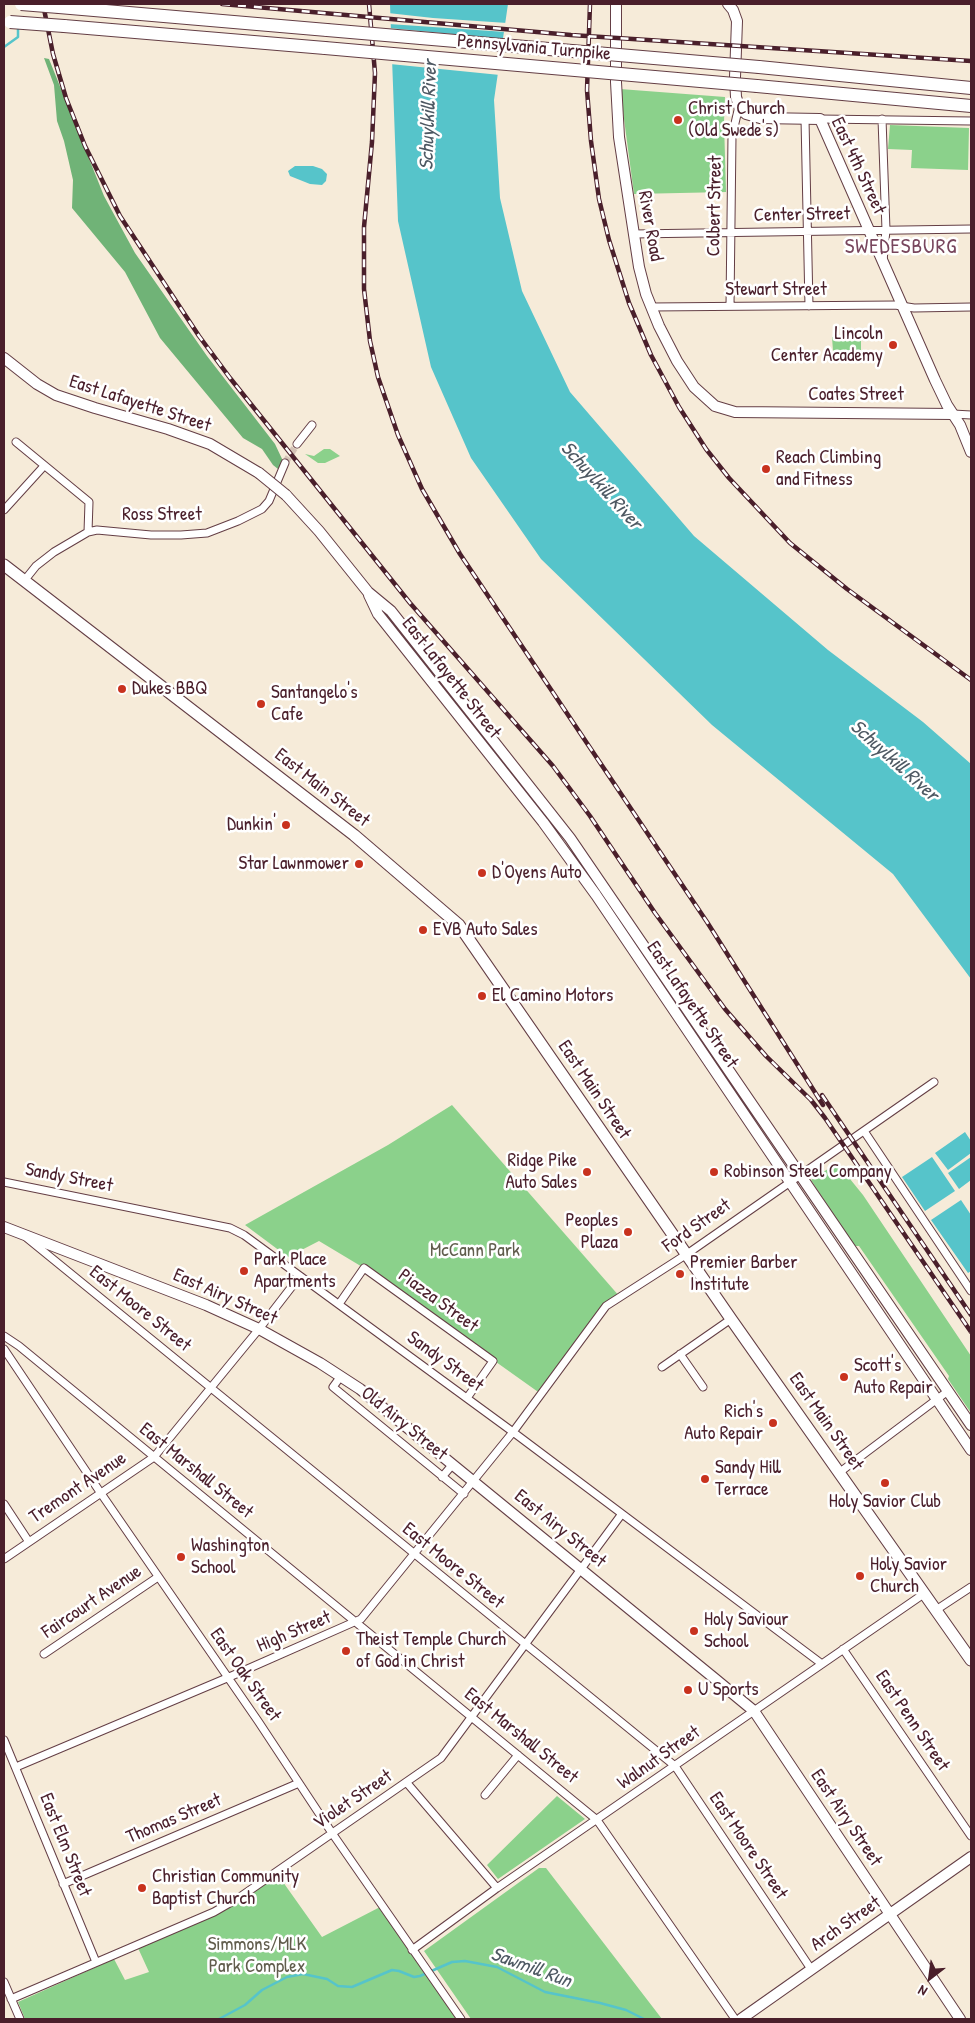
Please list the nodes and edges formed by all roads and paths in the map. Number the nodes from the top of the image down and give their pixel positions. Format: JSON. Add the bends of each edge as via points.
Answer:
{"nodes":[{"id":1,"x":21,"y":4,"type":"edge"},
{"id":2,"x":616,"y":4,"type":"edge"},
{"id":3,"x":728,"y":4,"type":"edge"},
{"id":4,"x":7,"y":21,"type":"edge"},
{"id":5,"x":971,"y":88,"type":"edge"},
{"id":6,"x":739,"y":106,"type":"junction"},
{"id":7,"x":971,"y":106,"type":"edge"},
{"id":8,"x":820,"y":118,"type":"junction"},
{"id":9,"x":805,"y":119,"type":"junction"},
{"id":10,"x":882,"y":119,"type":"junction"},
{"id":11,"x":971,"y":122,"type":"edge"},
{"id":12,"x":971,"y":229,"type":"edge"},
{"id":13,"x":869,"y":230,"type":"junction"},
{"id":14,"x":886,"y":230,"type":"junction"},
{"id":15,"x":807,"y":231,"type":"junction"},
{"id":16,"x":731,"y":232,"type":"junction"},
{"id":17,"x":633,"y":234,"type":"junction"},
{"id":18,"x":883,"y":262,"type":"junction"},
{"id":19,"x":730,"y":306,"type":"junction"},
{"id":20,"x":809,"y":306,"type":"junction"},
{"id":21,"x":902,"y":306,"type":"junction"},
{"id":22,"x":651,"y":307,"type":"junction"},
{"id":23,"x":971,"y":307,"type":"edge"},
{"id":24,"x":4,"y":358,"type":"edge"},
{"id":25,"x":741,"y":412,"type":"joint"},
{"id":26,"x":953,"y":414,"type":"junction"},
{"id":27,"x":971,"y":415,"type":"edge"},
{"id":28,"x":312,"y":425,"type":"dead end"},
{"id":29,"x":16,"y":442,"type":"dead end"},
{"id":30,"x":297,"y":444,"type":"tunnel mouth"},
{"id":31,"x":971,"y":452,"type":"edge"},
{"id":32,"x":285,"y":463,"type":"tunnel mouth"},
{"id":33,"x":44,"y":466,"type":"junction"},
{"id":34,"x":4,"y":510,"type":"edge"},
{"id":35,"x":88,"y":532,"type":"junction"},
{"id":36,"x":4,"y":565,"type":"edge"},
{"id":37,"x":24,"y":581,"type":"junction"},
{"id":38,"x":368,"y":592,"type":"junction"},
{"id":39,"x":934,"y":1082,"type":"dead end"},
{"id":40,"x":864,"y":1131,"type":"junction"},
{"id":41,"x":800,"y":1175,"type":"junction"},
{"id":42,"x":4,"y":1182,"type":"edge"},
{"id":43,"x":790,"y":1182,"type":"junction"},
{"id":44,"x":4,"y":1227,"type":"edge"},
{"id":45,"x":23,"y":1235,"type":"junction"},
{"id":46,"x":687,"y":1254,"type":"junction"},
{"id":47,"x":300,"y":1276,"type":"junction"},
{"id":48,"x":971,"y":1291,"type":"edge"},
{"id":49,"x":339,"y":1304,"type":"junction"},
{"id":50,"x":731,"y":1318,"type":"junction"},
{"id":51,"x":259,"y":1329,"type":"junction"},
{"id":52,"x":4,"y":1336,"type":"edge"},
{"id":53,"x":4,"y":1349,"type":"edge"},
{"id":54,"x":680,"y":1354,"type":"junction"},
{"id":55,"x":662,"y":1367,"type":"dead end"},
{"id":56,"x":341,"y":1376,"type":"junction"},
{"id":57,"x":211,"y":1387,"type":"junction"},
{"id":58,"x":702,"y":1387,"type":"dead end"},
{"id":59,"x":948,"y":1391,"type":"junction"},
{"id":60,"x":467,"y":1398,"type":"junction"},
{"id":61,"x":937,"y":1398,"type":"junction"},
{"id":62,"x":971,"y":1425,"type":"edge"},
{"id":63,"x":514,"y":1432,"type":"junction"},
{"id":64,"x":971,"y":1450,"type":"edge"},
{"id":65,"x":154,"y":1456,"type":"junction"},
{"id":66,"x":453,"y":1464,"type":"junction"},
{"id":67,"x":840,"y":1472,"type":"junction"},
{"id":68,"x":442,"y":1476,"type":"junction"},
{"id":69,"x":474,"y":1482,"type":"junction"},
{"id":70,"x":100,"y":1492,"type":"junction"},
{"id":71,"x":464,"y":1494,"type":"junction"},
{"id":72,"x":4,"y":1504,"type":"edge"},
{"id":73,"x":621,"y":1515,"type":"junction"},
{"id":74,"x":29,"y":1542,"type":"junction"},
{"id":75,"x":413,"y":1555,"type":"junction"},
{"id":76,"x":4,"y":1559,"type":"edge"},
{"id":77,"x":581,"y":1568,"type":"junction"},
{"id":78,"x":158,"y":1577,"type":"junction"},
{"id":79,"x":971,"y":1587,"type":"edge"},
{"id":80,"x":924,"y":1593,"type":"junction"},
{"id":81,"x":936,"y":1610,"type":"junction"},
{"id":82,"x":356,"y":1623,"type":"junction"},
{"id":83,"x":525,"y":1645,"type":"junction"},
{"id":84,"x":844,"y":1649,"type":"junction"},
{"id":85,"x":44,"y":1654,"type":"dead end"},
{"id":86,"x":971,"y":1660,"type":"edge"},
{"id":87,"x":822,"y":1664,"type":"junction"},
{"id":88,"x":227,"y":1678,"type":"junction"},
{"id":89,"x":754,"y":1711,"type":"junction"},
{"id":90,"x":473,"y":1718,"type":"junction"},
{"id":91,"x":4,"y":1740,"type":"edge"},
{"id":92,"x":518,"y":1755,"type":"junction"},
{"id":93,"x":16,"y":1766,"type":"junction"},
{"id":94,"x":674,"y":1766,"type":"junction"},
{"id":95,"x":299,"y":1783,"type":"junction"},
{"id":96,"x":406,"y":1783,"type":"junction"},
{"id":97,"x":485,"y":1795,"type":"dead end"},
{"id":98,"x":597,"y":1820,"type":"junction"},
{"id":99,"x":332,"y":1833,"type":"junction"},
{"id":100,"x":971,"y":1836,"type":"edge"},
{"id":101,"x":971,"y":1857,"type":"edge"},
{"id":102,"x":63,"y":1884,"type":"junction"},
{"id":103,"x":497,"y":1888,"type":"junction"},
{"id":104,"x":889,"y":1915,"type":"junction"},
{"id":105,"x":412,"y":1950,"type":"junction"},
{"id":106,"x":96,"y":1962,"type":"junction"},
{"id":107,"x":811,"y":1969,"type":"junction"},
{"id":108,"x":4,"y":1982,"type":"edge"},
{"id":109,"x":11,"y":1998,"type":"junction"},
{"id":110,"x":20,"y":2019,"type":"edge"},
{"id":111,"x":460,"y":2019,"type":"edge"},
{"id":112,"x":735,"y":2019,"type":"edge"},
{"id":113,"x":741,"y":2019,"type":"edge"},
{"id":114,"x":960,"y":2019,"type":"edge"}],
"edges":[{"from":1,"to":5,"type":"highway","name":"Pennsylvania Turnpike","bridge":true},
{"from":2,"to":17,"type":"street","name":"River Road","via":[[618,120]]},
{"from":3,"to":6,"type":"street","via":[[737,21],[735,88]]},
{"from":4,"to":7,"type":"highway","name":"Pennsylvania Turnpike","bridge":true},
{"from":6,"to":9,"type":"street","name":"East 4th Street","via":[[746,114],[755,117]]},
{"from":6,"to":16,"type":"street","name":"Colbert Street","via":[[732,136]]},
{"from":8,"to":9,"type":"street","name":"East 4th Street"},
{"from":8,"to":10,"type":"street"},
{"from":8,"to":13,"type":"street","name":"East 4th Street"},
{"from":9,"to":15,"type":"street"},
{"from":10,"to":11,"type":"street"},
{"from":10,"to":14,"type":"street"},
{"from":12,"to":14,"type":"street","name":"Center Street"},
{"from":13,"to":14,"type":"street","name":"Center Street"},
{"from":13,"to":15,"type":"street","name":"Center Street"},
{"from":13,"to":18,"type":"street","name":"East 4th Street"},
{"from":14,"to":18,"type":"street"},
{"from":15,"to":16,"type":"street","name":"Center Street"},
{"from":15,"to":20,"type":"street"},
{"from":16,"to":17,"type":"street","name":"Center Street"},
{"from":16,"to":19,"type":"street","name":"Colbert Street"},
{"from":17,"to":22,"type":"street","name":"River Road","via":[[642,281]]},
{"from":18,"to":21,"type":"street","name":"East 4th Street"},
{"from":19,"to":20,"type":"street","name":"Stewart Street"},
{"from":19,"to":22,"type":"street","name":"Stewart Street"},
{"from":20,"to":21,"type":"street","name":"Stewart Street"},
{"from":21,"to":23,"type":"street","name":"Stewart Street"},
{"from":21,"to":26,"type":"street","name":"East 4th Street"},
{"from":22,"to":25,"type":"street","name":"River Road","via":[[668,344],[694,387],[715,406]]},
{"from":24,"to":38,"type":"street","name":"East Lafayette Street","bridge":true,"via":[[56,395],[210,444],[259,474],[286,495],[319,530]]},
{"from":25,"to":26,"type":"street","name":"Coates Street"},
{"from":26,"to":27,"type":"street","name":"Coates Street"},
{"from":26,"to":31,"type":"street","name":"East 4th Street"},
{"from":28,"to":30,"type":"street"},
{"from":29,"to":33,"type":"street"},
{"from":32,"to":35,"type":"street","name":"Ross Street","via":[[274,492],[262,509],[222,528],[207,533],[151,536],[97,530]]},
{"from":33,"to":34,"type":"street"},
{"from":33,"to":35,"type":"street","via":[[89,502]]},
{"from":35,"to":37,"type":"street","name":"Ross Street","via":[[54,552]]},
{"from":36,"to":37,"type":"main road","name":"East Main Street"},
{"from":37,"to":46,"type":"main road","name":"East Main Street","via":[[354,835],[459,925]]},
{"from":38,"to":41,"type":"street","name":"East Lafayette Street","via":[[391,611],[570,838]]},
{"from":38,"to":43,"type":"street","name":"East Lafayette Street","via":[[378,614],[543,822],[596,895]]},
{"from":39,"to":40,"type":"street","name":"Ford Street"},
{"from":40,"to":41,"type":"street","name":"Ford Street"},
{"from":40,"to":48,"type":"street"},
{"from":41,"to":43,"type":"street","name":"Ford Street"},
{"from":41,"to":59,"type":"street","name":"East Lafayette Street"},
{"from":42,"to":47,"type":"street","name":"Sandy Street","via":[[230,1228]]},
{"from":43,"to":46,"type":"street","name":"Ford Street"},
{"from":43,"to":61,"type":"street","name":"East Lafayette Street"},
{"from":44,"to":45,"type":"street","name":"East Airy Street"},
{"from":45,"to":51,"type":"street","name":"East Airy Street","via":[[143,1280]]},
{"from":45,"to":57,"type":"street","name":"East Moore Street"},
{"from":46,"to":50,"type":"main road","name":"East Main Street"},
{"from":46,"to":63,"type":"street","name":"Ford Street","via":[[606,1306]]},
{"from":47,"to":49,"type":"street","name":"Sandy Street"},
{"from":47,"to":51,"type":"street","name":"Tremont Avenue"},
{"from":49,"to":60,"type":"street","name":"Sandy Street"},
{"from":49,"to":60,"type":"street","name":"Piazza Street","via":[[364,1268],[493,1360]]},
{"from":50,"to":54,"type":"street"},
{"from":50,"to":67,"type":"main road","name":"East Main Street"},
{"from":51,"to":56,"type":"street","name":"East Airy Street"},
{"from":51,"to":57,"type":"street","name":"Tremont Avenue"},
{"from":52,"to":65,"type":"street","name":"East Marshall Street"},
{"from":53,"to":70,"type":"street","name":"East Oak Street"},
{"from":54,"to":55,"type":"street"},
{"from":54,"to":58,"type":"street"},
{"from":56,"to":66,"type":"street","name":"East Airy Street"},
{"from":56,"to":68,"type":"street","name":"Old Airy Street","via":[[333,1388]]},
{"from":57,"to":65,"type":"street","name":"Tremont Avenue"},
{"from":57,"to":75,"type":"street","name":"East Moore Street"},
{"from":59,"to":61,"type":"street"},
{"from":59,"to":62,"type":"street","name":"East Lafayette Street"},
{"from":60,"to":63,"type":"street","name":"Sandy Street"},
{"from":61,"to":64,"type":"street","name":"East Lafayette Street"},
{"from":61,"to":67,"type":"street"},
{"from":63,"to":69,"type":"street","name":"High Street"},
{"from":63,"to":73,"type":"street","name":"Sandy Street"},
{"from":65,"to":70,"type":"street","name":"Tremont Avenue"},
{"from":65,"to":82,"type":"street","name":"East Marshall Street"},
{"from":66,"to":68,"type":"street"},
{"from":66,"to":69,"type":"street","name":"East Airy Street"},
{"from":67,"to":80,"type":"main road","name":"East Main Street"},
{"from":68,"to":71,"type":"street","name":"Old Airy Street"},
{"from":69,"to":71,"type":"street","name":"High Street"},
{"from":69,"to":77,"type":"street","name":"East Airy Street"},
{"from":70,"to":74,"type":"street","name":"Tremont Avenue"},
{"from":70,"to":78,"type":"street","name":"East Oak Street"},
{"from":71,"to":75,"type":"street","name":"High Street"},
{"from":72,"to":74,"type":"street"},
{"from":73,"to":77,"type":"street","name":"Violet Street"},
{"from":73,"to":87,"type":"street","name":"Sandy Street"},
{"from":74,"to":76,"type":"street","name":"Tremont Avenue"},
{"from":75,"to":82,"type":"street","name":"High Street"},
{"from":75,"to":83,"type":"street","name":"East Moore Street"},
{"from":77,"to":83,"type":"street","name":"Violet Street"},
{"from":77,"to":89,"type":"street","name":"East Airy Street"},
{"from":78,"to":85,"type":"street","name":"Faircourt Avenue"},
{"from":78,"to":88,"type":"street","name":"East Oak Street"},
{"from":79,"to":81,"type":"street"},
{"from":80,"to":81,"type":"main road","name":"East Main Street"},
{"from":80,"to":84,"type":"street","name":"Walnut Street"},
{"from":81,"to":86,"type":"main road","name":"East Main Street"},
{"from":82,"to":88,"type":"street","name":"High Street"},
{"from":82,"to":90,"type":"street","name":"East Marshall Street"},
{"from":83,"to":90,"type":"street","name":"Violet Street"},
{"from":83,"to":94,"type":"street","name":"East Moore Street"},
{"from":84,"to":87,"type":"street","name":"Walnut Street"},
{"from":84,"to":100,"type":"street","name":"East Penn Street"},
{"from":87,"to":89,"type":"street","name":"Walnut Street"},
{"from":88,"to":93,"type":"street","name":"High Street"},
{"from":88,"to":95,"type":"street","name":"East Oak Street"},
{"from":89,"to":94,"type":"street","name":"Walnut Street"},
{"from":89,"to":104,"type":"street","name":"East Airy Street"},
{"from":90,"to":92,"type":"street","name":"East Marshall Street"},
{"from":90,"to":96,"type":"street","name":"Violet Street","via":[[441,1758]]},
{"from":91,"to":93,"type":"street","name":"East Elm Street"},
{"from":92,"to":97,"type":"street"},
{"from":92,"to":98,"type":"street","name":"East Marshall Street"},
{"from":93,"to":102,"type":"street","name":"East Elm Street"},
{"from":94,"to":98,"type":"street","name":"Walnut Street"},
{"from":94,"to":107,"type":"street","name":"East Moore Street"},
{"from":95,"to":99,"type":"street","name":"East Oak Street"},
{"from":95,"to":102,"type":"street","name":"Thomas Street"},
{"from":96,"to":99,"type":"street","name":"Violet Street"},
{"from":96,"to":103,"type":"street"},
{"from":98,"to":103,"type":"street","name":"Walnut Street"},
{"from":98,"to":112,"type":"street","name":"East Marshall Street"},
{"from":99,"to":105,"type":"street","name":"East Oak Street"},
{"from":99,"to":106,"type":"street","name":"Violet Street","via":[[214,1912]]},
{"from":101,"to":104,"type":"street","name":"Arch Street"},
{"from":102,"to":106,"type":"street","name":"East Elm Street"},
{"from":103,"to":105,"type":"street","name":"Walnut Street"},
{"from":104,"to":107,"type":"street","name":"Arch Street"},
{"from":104,"to":114,"type":"street","name":"East Airy Street"},
{"from":105,"to":111,"type":"street","name":"East Oak Street"},
{"from":106,"to":109,"type":"street","name":"Violet Street"},
{"from":107,"to":113,"type":"street","name":"Arch Street"},
{"from":108,"to":109,"type":"street"},
{"from":109,"to":110,"type":"street"}]}
